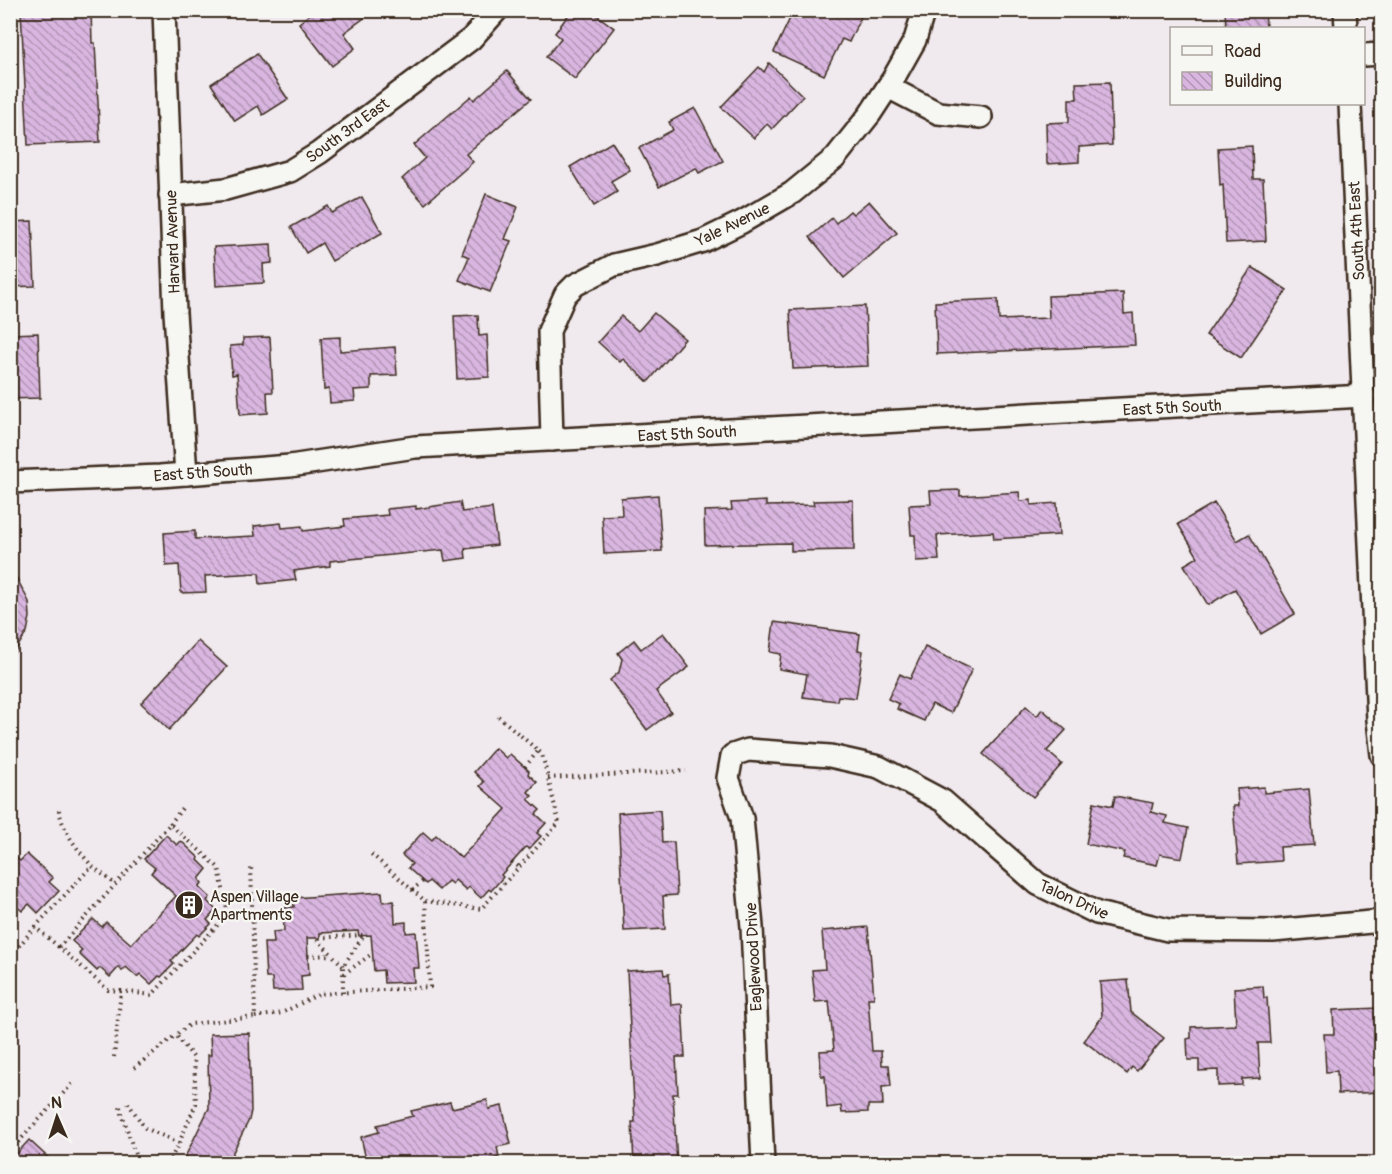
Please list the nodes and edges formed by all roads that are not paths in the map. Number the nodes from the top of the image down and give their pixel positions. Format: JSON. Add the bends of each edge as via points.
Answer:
{"nodes":[{"id":1,"x":164,"y":10,"type":"edge"},
{"id":2,"x":497,"y":10,"type":"edge"},
{"id":3,"x":924,"y":10,"type":"edge"},
{"id":4,"x":1345,"y":10,"type":"edge"},
{"id":5,"x":1346,"y":27,"type":"edge"},
{"id":6,"x":1382,"y":54,"type":"edge"},
{"id":7,"x":1365,"y":55,"type":"edge"},
{"id":8,"x":888,"y":87,"type":"junction"},
{"id":9,"x":1350,"y":105,"type":"edge"},
{"id":10,"x":981,"y":117,"type":"dead end"},
{"id":11,"x":171,"y":195,"type":"junction"},
{"id":12,"x":1364,"y":396,"type":"junction"},
{"id":13,"x":552,"y":440,"type":"junction"},
{"id":14,"x":186,"y":474,"type":"junction"},
{"id":15,"x":10,"y":482,"type":"edge"},
{"id":16,"x":733,"y":755,"type":"joint"},
{"id":17,"x":1382,"y":755,"type":"edge"},
{"id":18,"x":1382,"y":921,"type":"edge"},
{"id":19,"x":762,"y":1164,"type":"edge"}],
"edges":[{"from":1,"to":11,"type":"street","name":"Harvard Avenue"},
{"from":2,"to":11,"type":"street","name":"South 3rd East","via":[[471,39],[290,171],[226,189]]},
{"from":3,"to":8,"type":"street","name":"Yale Avenue","via":[[915,40]]},
{"from":4,"to":5,"type":"street"},
{"from":6,"to":7,"type":"street"},
{"from":8,"to":10,"type":"street","via":[[938,113]]},
{"from":8,"to":13,"type":"street","name":"Yale Avenue","via":[[835,158],[792,193],[704,241],[614,265],[570,290],[549,331]]},
{"from":9,"to":12,"type":"street","name":"South 4th East"},
{"from":11,"to":14,"type":"street","name":"Harvard Avenue"},
{"from":12,"to":13,"type":"street","name":"East 5th South"},
{"from":12,"to":17,"type":"street","name":"South 4th East"},
{"from":13,"to":14,"type":"street","name":"East 5th South","via":[[415,447],[290,466]]},
{"from":14,"to":15,"type":"street","name":"East 5th South"},
{"from":16,"to":18,"type":"street","name":"Talon Drive","via":[[748,750],[830,756],[879,767],[943,801],[1038,884],[1097,913],[1168,930],[1273,930]]},
{"from":16,"to":19,"type":"street","name":"Eaglewood Drive","via":[[728,778],[742,818],[752,927]]}]}
